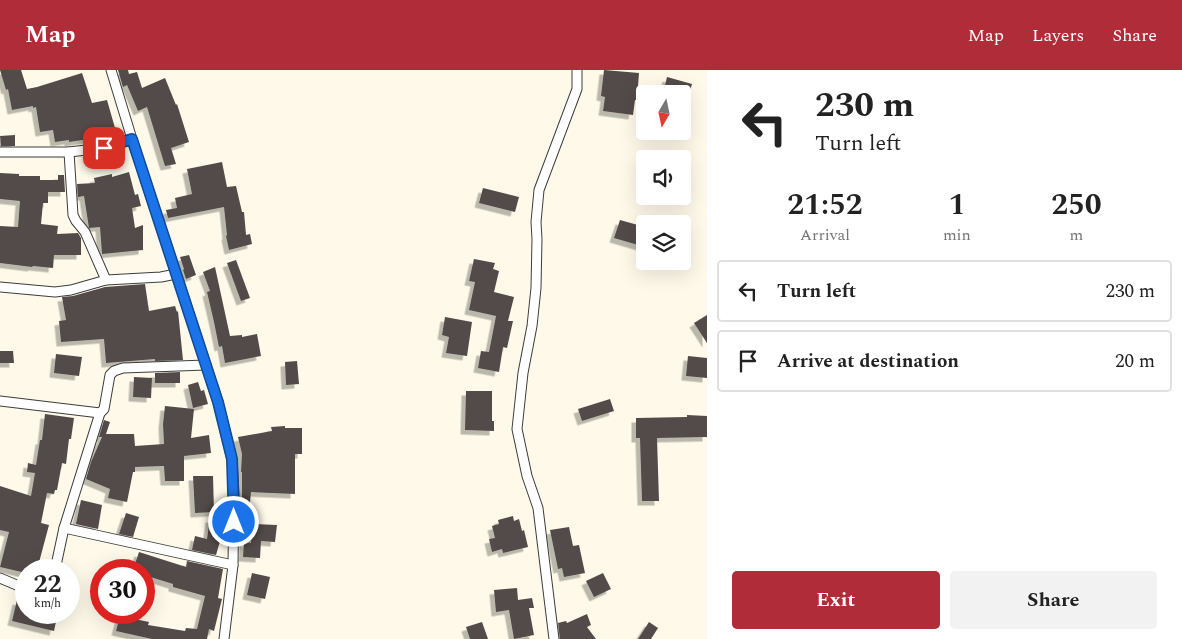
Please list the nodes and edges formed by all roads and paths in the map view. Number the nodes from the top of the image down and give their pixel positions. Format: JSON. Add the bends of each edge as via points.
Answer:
{"nodes":[{"id":1,"x":110,"y":70,"type":"edge"},
{"id":2,"x":578,"y":70,"type":"edge"},
{"id":3,"x":132,"y":139,"type":"junction"},
{"id":4,"x":0,"y":152,"type":"edge"},
{"id":5,"x":69,"y":152,"type":"junction"},
{"id":6,"x":176,"y":274,"type":"junction"},
{"id":7,"x":106,"y":280,"type":"junction"},
{"id":8,"x":0,"y":287,"type":"edge"},
{"id":9,"x":206,"y":365,"type":"junction"},
{"id":10,"x":0,"y":401,"type":"edge"},
{"id":11,"x":100,"y":413,"type":"junction"},
{"id":12,"x":64,"y":528,"type":"junction"},
{"id":13,"x":57,"y":559,"type":"edge"},
{"id":14,"x":233,"y":565,"type":"junction"},
{"id":15,"x":0,"y":578,"type":"edge"},
{"id":16,"x":15,"y":584,"type":"edge"},
{"id":17,"x":224,"y":639,"type":"edge"},
{"id":18,"x":554,"y":639,"type":"edge"}],
"edges":[{"from":1,"to":3,"type":"street"},
{"from":2,"to":18,"type":"street","via":[[577,89],[539,190],[536,288],[517,429],[538,508]]},
{"from":3,"to":5,"type":"street","via":[[104,148]]},
{"from":3,"to":6,"type":"street"},
{"from":4,"to":5,"type":"street"},
{"from":5,"to":7,"type":"street","via":[[73,215],[85,232]]},
{"from":6,"to":7,"type":"street"},
{"from":6,"to":9,"type":"street"},
{"from":7,"to":8,"type":"street","via":[[55,292]]},
{"from":9,"to":11,"type":"street","via":[[114,371],[110,375],[104,409]]},
{"from":9,"to":14,"type":"street","via":[[232,459]]},
{"from":10,"to":11,"type":"street"},
{"from":11,"to":12,"type":"street"},
{"from":12,"to":13,"type":"street"},
{"from":12,"to":14,"type":"street"},
{"from":14,"to":17,"type":"street"},
{"from":15,"to":16,"type":"street"}]}
